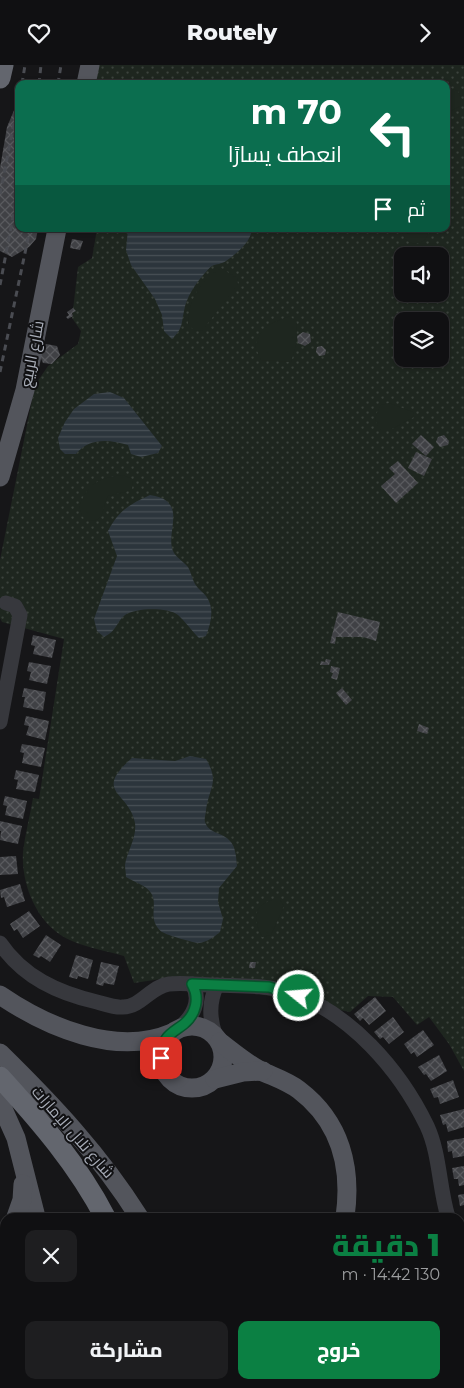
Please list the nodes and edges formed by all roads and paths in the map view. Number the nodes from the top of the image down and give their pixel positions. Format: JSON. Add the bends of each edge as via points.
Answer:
{"nodes":[{"id":1,"x":3,"y":65,"type":"edge"},
{"id":2,"x":90,"y":65,"type":"edge"},
{"id":3,"x":0,"y":78,"type":"edge"},
{"id":4,"x":87,"y":80,"type":"edge"},
{"id":5,"x":56,"y":232,"type":"edge"},
{"id":6,"x":0,"y":477,"type":"edge"},
{"id":7,"x":6,"y":603,"type":"dead end"},
{"id":8,"x":0,"y":723,"type":"edge"},
{"id":9,"x":0,"y":943,"type":"edge"},
{"id":10,"x":192,"y":984,"type":"junction"},
{"id":11,"x":217,"y":985,"type":"junction"},
{"id":12,"x":0,"y":995,"type":"edge"},
{"id":13,"x":195,"y":1008,"type":"junction"},
{"id":14,"x":210,"y":1011,"type":"junction"},
{"id":15,"x":176,"y":1030,"type":"junction"},
{"id":16,"x":217,"y":1038,"type":"junction"},
{"id":17,"x":122,"y":1042,"type":"junction"},
{"id":18,"x":0,"y":1053,"type":"edge"},
{"id":19,"x":162,"y":1068,"type":"junction"},
{"id":20,"x":263,"y":1071,"type":"junction"},
{"id":21,"x":0,"y":1077,"type":"edge"},
{"id":22,"x":215,"y":1079,"type":"junction"},
{"id":23,"x":0,"y":1102,"type":"edge"},
{"id":24,"x":22,"y":1160,"type":"junction"},
{"id":25,"x":17,"y":1213,"type":"edge"},
{"id":26,"x":35,"y":1213,"type":"edge"},
{"id":27,"x":103,"y":1213,"type":"edge"},
{"id":28,"x":136,"y":1213,"type":"edge"},
{"id":29,"x":346,"y":1213,"type":"edge"},
{"id":30,"x":447,"y":1213,"type":"edge"}],
"edges":[{"from":1,"to":3,"type":"highway"},
{"from":2,"to":4,"type":"main road"},
{"from":5,"to":6,"type":"main road","name":"شارع الربيع","via":[[25,390]]},
{"from":7,"to":8,"type":"street","via":[[15,606],[20,615]]},
{"from":9,"to":10,"type":"street","via":[[20,967],[55,989],[116,1007],[132,1005],[164,985]]},
{"from":10,"to":11,"type":"street"},
{"from":10,"to":13,"type":"street"},
{"from":11,"to":14,"type":"street"},
{"from":11,"to":30,"type":"street","via":[[269,987],[289,992],[328,1010],[361,1035],[406,1089],[428,1127]]},
{"from":12,"to":17,"type":"main road","via":[[20,1009],[60,1027]]},
{"from":13,"to":14,"type":"street"},
{"from":13,"to":15,"type":"street","via":[[189,1019]]},
{"from":14,"to":16,"type":"street"},
{"from":15,"to":16,"type":"main road","via":[[189,1025],[198,1026]]},
{"from":15,"to":17,"type":"main road","via":[[147,1041]]},
{"from":15,"to":19,"type":"main road","via":[[165,1040]]},
{"from":16,"to":20,"type":"main road"},
{"from":16,"to":22,"type":"main road","via":[[223,1051],[223,1061]]},
{"from":17,"to":19,"type":"main road","via":[[140,1049]]},
{"from":18,"to":28,"type":"main road","name":"شارع تلال الإمارات","via":[[59,1111],[102,1163]]},
{"from":19,"to":22,"type":"main road","via":[[168,1077],[186,1087],[201,1086]]},
{"from":20,"to":22,"type":"main road"},
{"from":20,"to":29,"type":"main road","via":[[304,1094],[327,1118],[344,1155],[348,1194]]},
{"from":21,"to":27,"type":"highway","via":[[72,1163]]},
{"from":23,"to":24,"type":"main road"},
{"from":24,"to":25,"type":"main road","via":[[23,1192]]},
{"from":24,"to":26,"type":"main road"}]}
